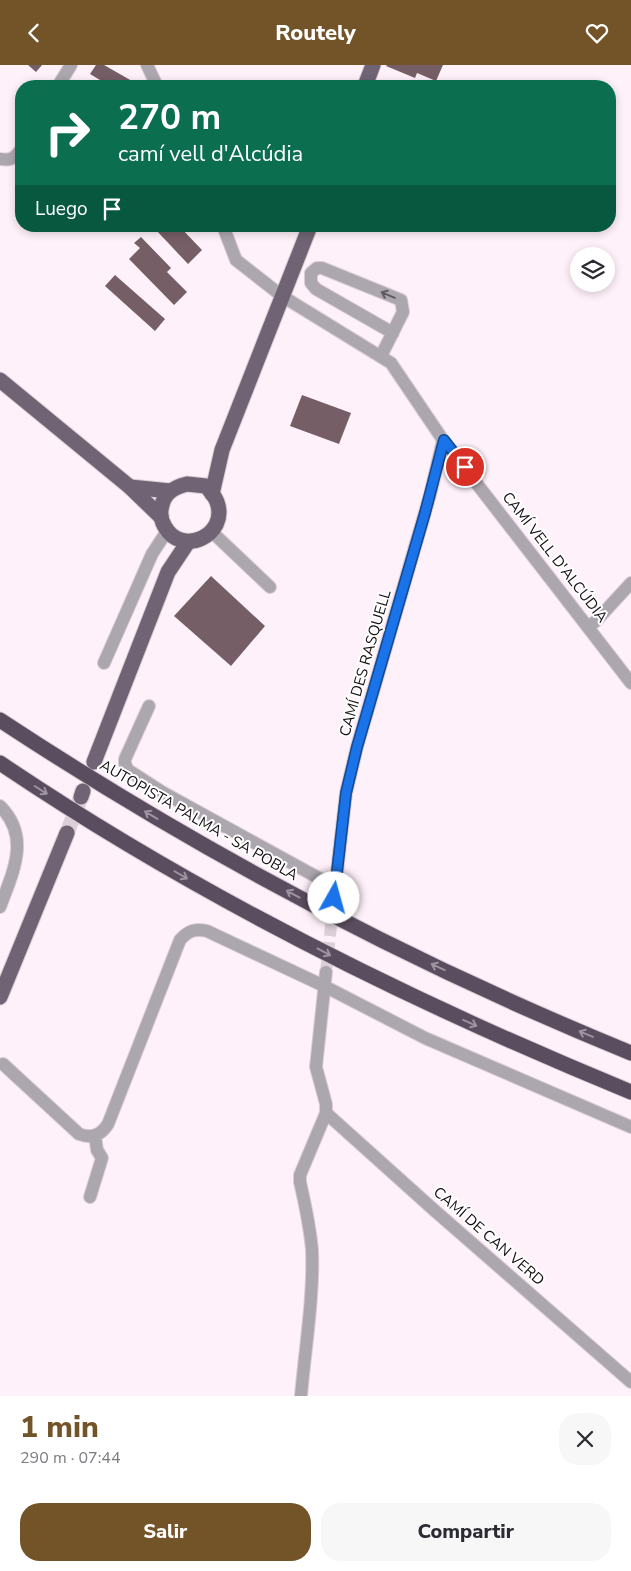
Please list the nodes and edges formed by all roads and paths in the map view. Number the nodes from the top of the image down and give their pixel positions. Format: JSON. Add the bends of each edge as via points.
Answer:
{"nodes":[{"id":1,"x":71,"y":65,"type":"edge"},
{"id":2,"x":147,"y":65,"type":"edge"},
{"id":3,"x":373,"y":65,"type":"edge"},
{"id":4,"x":62,"y":80,"type":"edge"},
{"id":5,"x":154,"y":80,"type":"edge"},
{"id":6,"x":367,"y":80,"type":"edge"},
{"id":7,"x":15,"y":157,"type":"edge"},
{"id":8,"x":0,"y":159,"type":"edge"},
{"id":9,"x":225,"y":232,"type":"edge"},
{"id":10,"x":308,"y":232,"type":"edge"},
{"id":11,"x":282,"y":296,"type":"junction"},
{"id":12,"x":393,"y":333,"type":"junction"},
{"id":13,"x":381,"y":356,"type":"junction"},
{"id":14,"x":0,"y":380,"type":"edge"},
{"id":15,"x":444,"y":440,"type":"junction"},
{"id":16,"x":220,"y":455,"type":"junction"},
{"id":17,"x":196,"y":484,"type":"junction"},
{"id":18,"x":130,"y":487,"type":"junction"},
{"id":19,"x":170,"y":491,"type":"junction"},
{"id":20,"x":212,"y":494,"type":"junction"},
{"id":21,"x":167,"y":528,"type":"junction"},
{"id":22,"x":212,"y":532,"type":"junction"},
{"id":23,"x":188,"y":542,"type":"junction"},
{"id":24,"x":168,"y":572,"type":"junction"},
{"id":25,"x":631,"y":583,"type":"edge"},
{"id":26,"x":270,"y":587,"type":"dead end"},
{"id":27,"x":588,"y":627,"type":"junction"},
{"id":28,"x":104,"y":663,"type":"dead end"},
{"id":29,"x":631,"y":683,"type":"edge"},
{"id":30,"x":149,"y":706,"type":"dead end"},
{"id":31,"x":0,"y":720,"type":"edge"},
{"id":32,"x":94,"y":762,"type":"dead end"},
{"id":33,"x":0,"y":763,"type":"edge"},
{"id":34,"x":0,"y":806,"type":"edge"},
{"id":35,"x":67,"y":833,"type":"tunnel mouth"},
{"id":36,"x":0,"y":907,"type":"edge"},
{"id":37,"x":326,"y":972,"type":"tunnel mouth"},
{"id":38,"x":324,"y":986,"type":"junction"},
{"id":39,"x":0,"y":997,"type":"edge"},
{"id":40,"x":631,"y":1053,"type":"edge"},
{"id":41,"x":3,"y":1064,"type":"dead end"},
{"id":42,"x":631,"y":1092,"type":"edge"},
{"id":43,"x":326,"y":1113,"type":"junction"},
{"id":44,"x":631,"y":1127,"type":"edge"},
{"id":45,"x":95,"y":1136,"type":"junction"},
{"id":46,"x":90,"y":1197,"type":"dead end"},
{"id":47,"x":631,"y":1382,"type":"edge"},
{"id":48,"x":301,"y":1396,"type":"edge"}],
"edges":[{"from":1,"to":4,"type":"street"},
{"from":2,"to":5,"type":"street"},
{"from":3,"to":6,"type":"main road"},
{"from":7,"to":8,"type":"street"},
{"from":9,"to":11,"type":"street","name":"CAMÍ VELL D'ALCÚDIA","via":[[236,260]]},
{"from":10,"to":11,"type":"main road"},
{"from":11,"to":13,"type":"street","name":"CAMÍ VELL D'ALCÚDIA"},
{"from":11,"to":16,"type":"main road"},
{"from":12,"to":12,"type":"street","one_way":true,"via":[[403,312],[401,301],[322,268],[311,273],[311,283],[316,289]]},
{"from":12,"to":13,"type":"street"},
{"from":13,"to":15,"type":"street","name":"CAMÍ VELL D'ALCÚDIA","via":[[391,363]]},
{"from":14,"to":18,"type":"main road"},
{"from":15,"to":27,"type":"street","name":"CAMÍ VELL D'ALCÚDIA"},
{"from":15,"to":30,"type":"street","name":"CAMÍ DES RASQUELL","via":[[354,756],[346,793],[334,893],[128,770],[125,759]]},
{"from":16,"to":17,"type":"main road"},
{"from":16,"to":20,"type":"main road"},
{"from":17,"to":19,"type":"main road","via":[[187,483]]},
{"from":17,"to":20,"type":"main road","via":[[206,486]]},
{"from":18,"to":19,"type":"main road"},
{"from":18,"to":21,"type":"main road"},
{"from":19,"to":21,"type":"main road","via":[[161,507]]},
{"from":20,"to":22,"type":"main road","via":[[219,513]]},
{"from":21,"to":23,"type":"main road"},
{"from":21,"to":24,"type":"main road"},
{"from":21,"to":28,"type":"street","via":[[152,554]]},
{"from":22,"to":23,"type":"main road","via":[[197,541]]},
{"from":22,"to":26,"type":"street"},
{"from":23,"to":24,"type":"main road"},
{"from":24,"to":32,"type":"main road"},
{"from":25,"to":27,"type":"street"},
{"from":27,"to":29,"type":"street","name":"CAMÍ VELL D'ALCÚDIA"},
{"from":40,"to":31,"type":"highway","name":"AUTOPISTA PALMA - SA POBLA","one_way":true,"via":[[481,988],[321,909],[176,830]]},
{"from":33,"to":42,"type":"highway","one_way":true,"via":[[181,875],[336,959],[486,1030]]},
{"from":34,"to":36,"type":"street","via":[[15,828],[18,848]]},
{"from":35,"to":39,"type":"main road"},
{"from":37,"to":38,"type":"street"},
{"from":38,"to":43,"type":"street","via":[[316,1067]]},
{"from":38,"to":44,"type":"street","via":[[425,1038]]},
{"from":38,"to":45,"type":"street","via":[[206,931],[190,931],[180,940],[108,1124]]},
{"from":41,"to":45,"type":"street","via":[[79,1133]]},
{"from":43,"to":47,"type":"street","name":"CAMÍ DE CAN VERD"},
{"from":43,"to":48,"type":"street","via":[[300,1175],[312,1252]]},
{"from":45,"to":46,"type":"street","via":[[102,1158]]}]}
